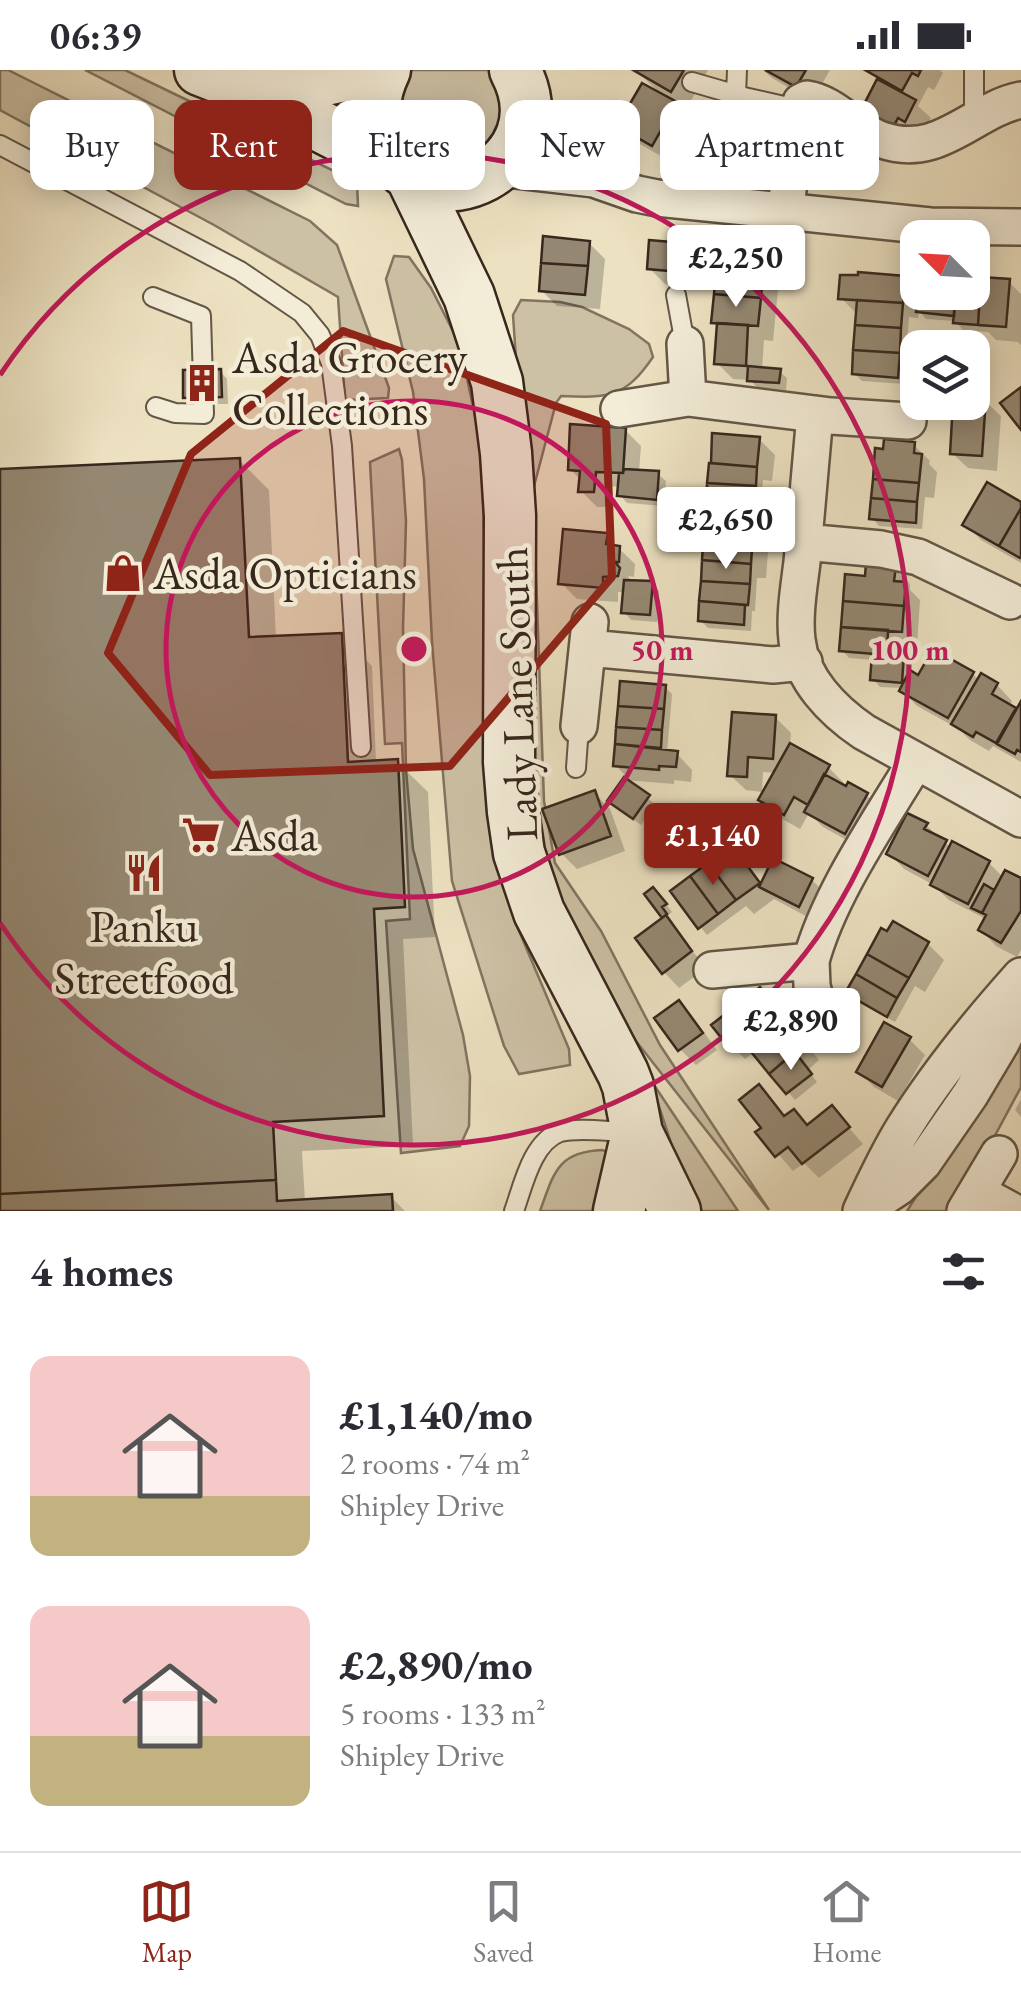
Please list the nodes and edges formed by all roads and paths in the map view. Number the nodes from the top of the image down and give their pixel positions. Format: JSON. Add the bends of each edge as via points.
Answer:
{"nodes":[{"id":1,"x":200,"y":70,"type":"edge"},
{"id":2,"x":374,"y":70,"type":"edge"},
{"id":3,"x":385,"y":70,"type":"edge"},
{"id":4,"x":515,"y":70,"type":"edge"},
{"id":5,"x":737,"y":70,"type":"edge"},
{"id":6,"x":974,"y":70,"type":"edge"},
{"id":7,"x":692,"y":82,"type":"dead end"},
{"id":8,"x":246,"y":88,"type":"junction"},
{"id":9,"x":736,"y":95,"type":"junction"},
{"id":10,"x":375,"y":100,"type":"edge"},
{"id":11,"x":526,"y":100,"type":"edge"},
{"id":12,"x":758,"y":100,"type":"edge"},
{"id":13,"x":1021,"y":100,"type":"edge"},
{"id":14,"x":974,"y":122,"type":"junction"},
{"id":15,"x":332,"y":132,"type":"edge"},
{"id":16,"x":879,"y":139,"type":"edge"},
{"id":17,"x":0,"y":145,"type":"edge"},
{"id":18,"x":505,"y":161,"type":"edge"},
{"id":19,"x":493,"y":172,"type":"junction"},
{"id":20,"x":505,"y":173,"type":"edge"},
{"id":21,"x":485,"y":176,"type":"edge"},
{"id":22,"x":415,"y":190,"type":"edge"},
{"id":23,"x":626,"y":190,"type":"edge"},
{"id":24,"x":788,"y":190,"type":"edge"},
{"id":25,"x":786,"y":211,"type":"junction"},
{"id":26,"x":1021,"y":227,"type":"edge"},
{"id":27,"x":676,"y":295,"type":"dead end"},
{"id":28,"x":469,"y":296,"type":"junction"},
{"id":29,"x":153,"y":297,"type":"dead end"},
{"id":30,"x":685,"y":344,"type":"joint"},
{"id":31,"x":688,"y":398,"type":"junction"},
{"id":32,"x":156,"y":406,"type":"dead end"},
{"id":33,"x":620,"y":409,"type":"dead end"},
{"id":34,"x":815,"y":414,"type":"junction"},
{"id":35,"x":900,"y":419,"type":"edge"},
{"id":36,"x":804,"y":542,"type":"junction"},
{"id":37,"x":1015,"y":597,"type":"edge"},
{"id":38,"x":804,"y":662,"type":"junction"},
{"id":39,"x":579,"y":726,"type":"joint"},
{"id":40,"x":360,"y":746,"type":"dead end"},
{"id":41,"x":916,"y":760,"type":"junction"},
{"id":42,"x":576,"y":768,"type":"dead end"},
{"id":43,"x":1021,"y":819,"type":"edge"},
{"id":44,"x":811,"y":961,"type":"junction"},
{"id":45,"x":712,"y":970,"type":"dead end"},
{"id":46,"x":1021,"y":976,"type":"edge"},
{"id":47,"x":1021,"y":1004,"type":"edge"},
{"id":48,"x":820,"y":1017,"type":"dead end"},
{"id":49,"x":636,"y":1132,"type":"junction"},
{"id":50,"x":999,"y":1154,"type":"dead end"},
{"id":51,"x":971,"y":1201,"type":"edge"},
{"id":52,"x":514,"y":1211,"type":"edge"},
{"id":53,"x":620,"y":1211,"type":"edge"},
{"id":54,"x":675,"y":1211,"type":"edge"},
{"id":55,"x":862,"y":1211,"type":"edge"},
{"id":56,"x":1012,"y":1211,"type":"edge"}],
"edges":[{"from":1,"to":8,"type":"main road"},
{"from":2,"to":8,"type":"main road"},
{"from":3,"to":10,"type":"main road","name":"Lady Lane South"},
{"from":4,"to":11,"type":"main road"},
{"from":5,"to":9,"type":"lane"},
{"from":6,"to":14,"type":"lane"},
{"from":7,"to":9,"type":"lane"},
{"from":8,"to":15,"type":"main road"},
{"from":9,"to":12,"type":"lane"},
{"from":13,"to":14,"type":"street"},
{"from":14,"to":16,"type":"street","via":[[936,140]]},
{"from":17,"to":40,"type":"lane","via":[[240,271],[302,314],[320,336],[331,363],[342,446]]},
{"from":18,"to":19,"type":"main road","name":"Lady Lane South"},
{"from":19,"to":20,"type":"street"},
{"from":19,"to":21,"type":"main road"},
{"from":19,"to":28,"type":"main road","name":"Lady Lane South","via":[[478,203]]},
{"from":22,"to":28,"type":"main road","name":"Lady Lane South"},
{"from":23,"to":25,"type":"street"},
{"from":24,"to":25,"type":"street"},
{"from":25,"to":26,"type":"street","via":[[930,226]]},
{"from":27,"to":30,"type":"lane"},
{"from":28,"to":49,"type":"main road","name":"Lady Lane South","via":[[498,382],[506,453],[509,762],[520,853],[539,912],[623,1073]]},
{"from":29,"to":32,"type":"lane","via":[[202,316],[204,414]]},
{"from":30,"to":31,"type":"street"},
{"from":31,"to":33,"type":"street"},
{"from":31,"to":34,"type":"street"},
{"from":34,"to":35,"type":"street"},
{"from":34,"to":36,"type":"street"},
{"from":36,"to":37,"type":"street","via":[[918,556]]},
{"from":36,"to":38,"type":"street","via":[[796,640]]},
{"from":38,"to":39,"type":"street","via":[[773,665],[589,635]]},
{"from":38,"to":41,"type":"street","via":[[844,718]]},
{"from":39,"to":42,"type":"lane"},
{"from":41,"to":43,"type":"street"},
{"from":41,"to":44,"type":"street","via":[[820,929]]},
{"from":44,"to":45,"type":"street"},
{"from":44,"to":48,"type":"street"},
{"from":46,"to":55,"type":"street","via":[[924,1097]]},
{"from":47,"to":55,"type":"street","via":[[924,1163]]},
{"from":49,"to":52,"type":"lane","via":[[558,1133],[536,1153]]},
{"from":49,"to":53,"type":"main road","name":"Lady Lane South"},
{"from":49,"to":54,"type":"main road","name":"Lady Lane South"},
{"from":50,"to":51,"type":"street"},
{"from":51,"to":56,"type":"street"}]}
